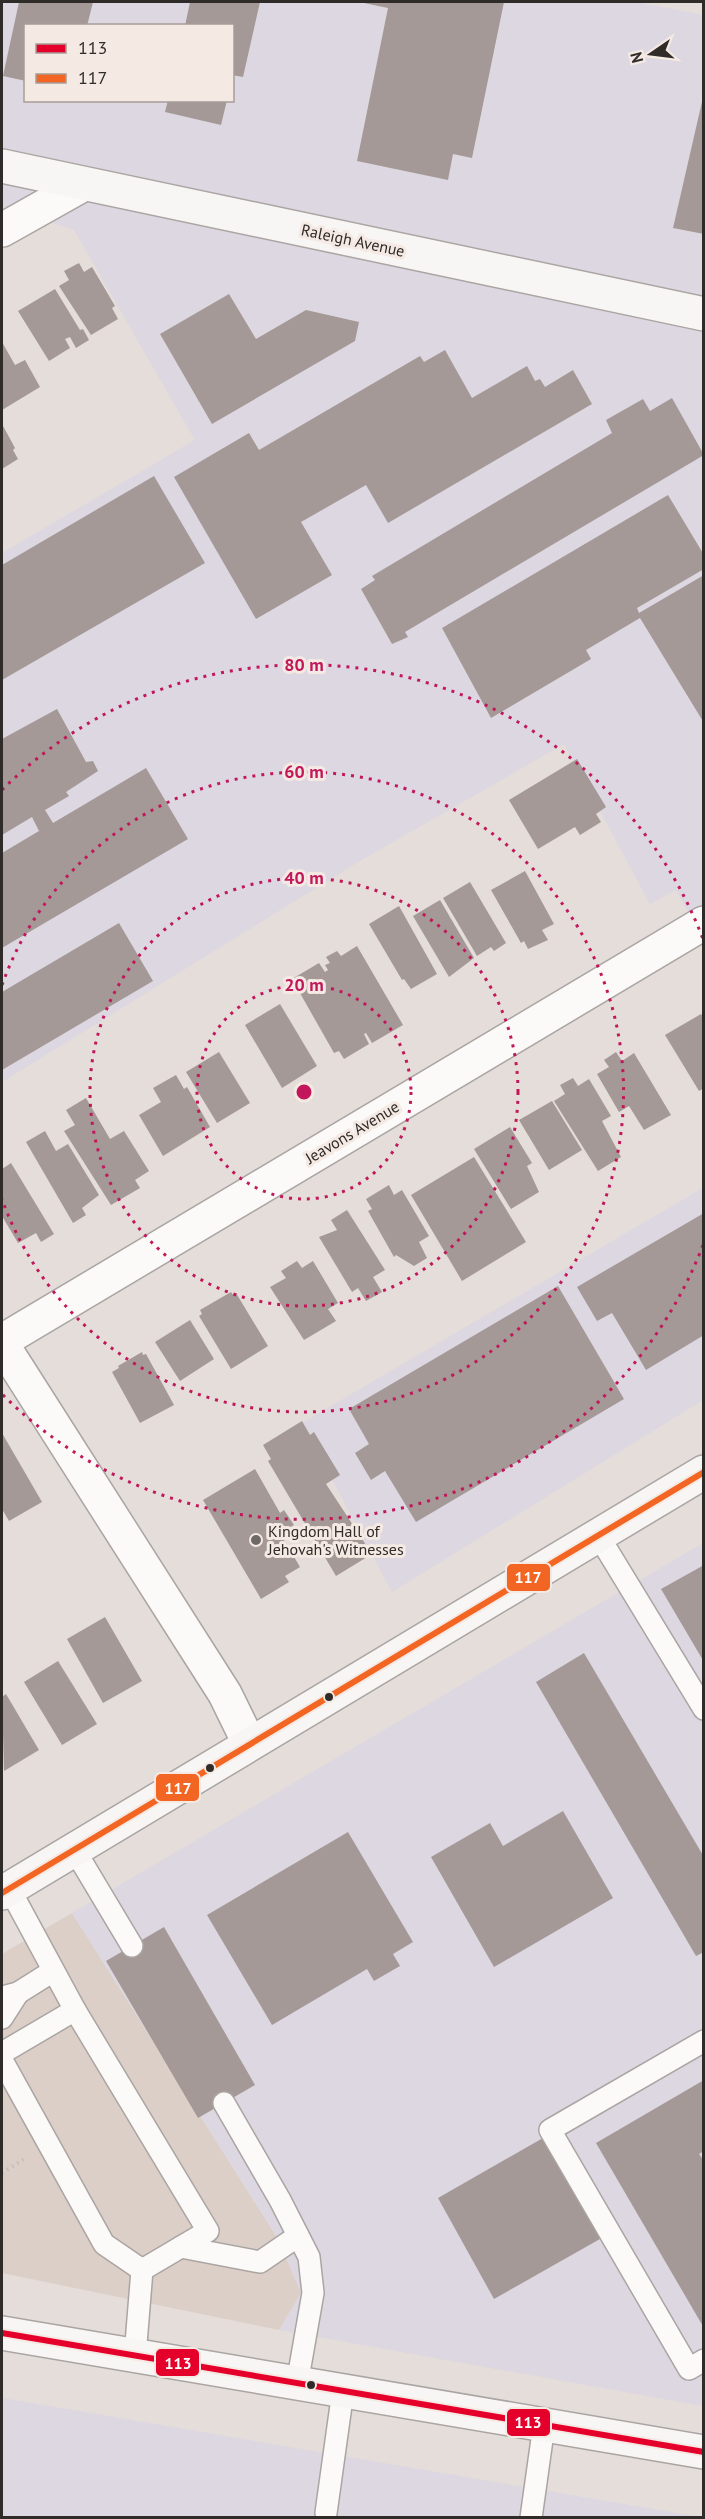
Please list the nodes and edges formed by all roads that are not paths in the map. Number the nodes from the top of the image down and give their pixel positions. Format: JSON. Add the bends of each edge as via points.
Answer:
{"nodes":[{"id":1,"x":2,"y":166,"type":"edge"},
{"id":2,"x":84,"y":183,"type":"junction"},
{"id":3,"x":2,"y":230,"type":"edge"},
{"id":4,"x":704,"y":314,"type":"edge"},
{"id":5,"x":704,"y":923,"type":"edge"},
{"id":6,"x":2,"y":1342,"type":"edge"},
{"id":7,"x":704,"y":1472,"type":"edge"},
{"id":8,"x":598,"y":1535,"type":"junction"},
{"id":9,"x":704,"y":1709,"type":"edge"},
{"id":10,"x":249,"y":1743,"type":"junction"},
{"id":11,"x":74,"y":1849,"type":"junction"},
{"id":12,"x":5,"y":1891,"type":"edge"},
{"id":13,"x":132,"y":1947,"type":"dead end"},
{"id":14,"x":53,"y":1971,"type":"junction"},
{"id":15,"x":10,"y":1995,"type":"edge"},
{"id":16,"x":75,"y":2010,"type":"junction"},
{"id":17,"x":2,"y":2018,"type":"edge"},
{"id":18,"x":704,"y":2041,"type":"edge"},
{"id":19,"x":2,"y":2053,"type":"edge"},
{"id":20,"x":2,"y":2060,"type":"edge"},
{"id":21,"x":224,"y":2103,"type":"dead end"},
{"id":22,"x":298,"y":2236,"type":"junction"},
{"id":23,"x":181,"y":2247,"type":"junction"},
{"id":24,"x":142,"y":2270,"type":"junction"},
{"id":25,"x":2,"y":2333,"type":"edge"},
{"id":26,"x":135,"y":2356,"type":"junction"},
{"id":27,"x":704,"y":2360,"type":"edge"},
{"id":28,"x":297,"y":2384,"type":"junction"},
{"id":29,"x":343,"y":2391,"type":"junction"},
{"id":30,"x":544,"y":2425,"type":"junction"},
{"id":31,"x":704,"y":2452,"type":"edge"},
{"id":32,"x":326,"y":2513,"type":"dead end"},
{"id":33,"x":531,"y":2517,"type":"edge"}],
"edges":[{"from":1,"to":2,"type":"main road","name":"Raleigh Avenue"},
{"from":2,"to":3,"type":"street"},
{"from":2,"to":4,"type":"main road","name":"Raleigh Avenue"},
{"from":5,"to":6,"type":"street","name":"Jeavons Avenue"},
{"from":6,"to":10,"type":"street","via":[[225,1694]]},
{"from":7,"to":8,"type":"main road"},
{"from":8,"to":9,"type":"lane"},
{"from":8,"to":10,"type":"main road"},
{"from":10,"to":11,"type":"main road"},
{"from":11,"to":12,"type":"main road"},
{"from":11,"to":13,"type":"lane"},
{"from":12,"to":14,"type":"lane"},
{"from":14,"to":15,"type":"lane"},
{"from":14,"to":16,"type":"lane"},
{"from":15,"to":17,"type":"lane"},
{"from":16,"to":19,"type":"lane"},
{"from":16,"to":23,"type":"lane","via":[[208,2231]]},
{"from":18,"to":27,"type":"lane","via":[[550,2130],[689,2369]]},
{"from":20,"to":24,"type":"lane","via":[[104,2244]]},
{"from":21,"to":22,"type":"lane"},
{"from":22,"to":23,"type":"lane","via":[[260,2262]]},
{"from":22,"to":28,"type":"lane","via":[[309,2257],[313,2293]]},
{"from":23,"to":24,"type":"lane"},
{"from":24,"to":26,"type":"lane"},
{"from":25,"to":26,"type":"main road"},
{"from":26,"to":28,"type":"main road"},
{"from":28,"to":29,"type":"main road"},
{"from":29,"to":30,"type":"main road"},
{"from":29,"to":32,"type":"lane"},
{"from":30,"to":31,"type":"main road"},
{"from":30,"to":33,"type":"lane"}]}
